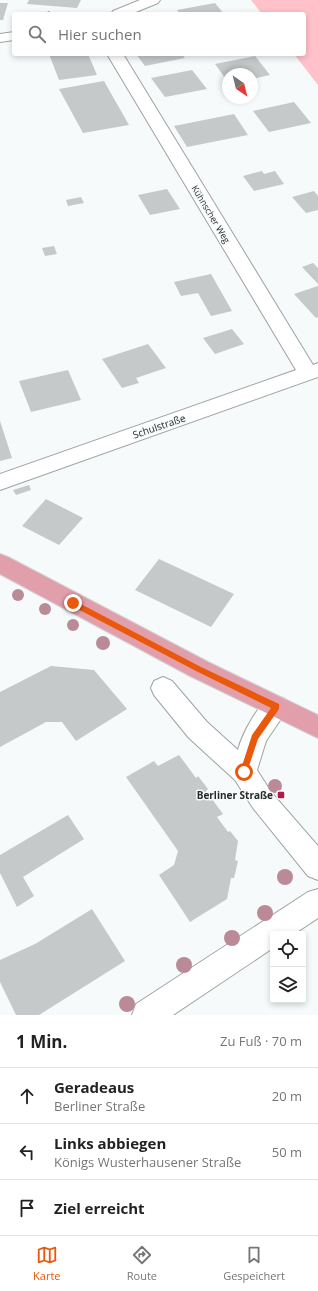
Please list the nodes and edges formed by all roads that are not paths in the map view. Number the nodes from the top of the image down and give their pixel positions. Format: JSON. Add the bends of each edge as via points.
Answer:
{"nodes":[{"id":1,"x":153,"y":0,"type":"edge"},
{"id":2,"x":123,"y":12,"type":"edge"},
{"id":3,"x":12,"y":36,"type":"edge"},
{"id":4,"x":0,"y":38,"type":"edge"},
{"id":5,"x":116,"y":56,"type":"edge"},
{"id":6,"x":313,"y":372,"type":"edge"},
{"id":7,"x":0,"y":482,"type":"edge"},
{"id":8,"x":0,"y":563,"type":"edge"},
{"id":9,"x":163,"y":688,"type":"dead end"},
{"id":10,"x":276,"y":707,"type":"junction"},
{"id":11,"x":318,"y":727,"type":"edge"},
{"id":12,"x":244,"y":772,"type":"junction"},
{"id":13,"x":318,"y":867,"type":"edge"},
{"id":14,"x":318,"y":902,"type":"edge"},
{"id":15,"x":147,"y":1015,"type":"edge"}],
"edges":[{"from":1,"to":2,"type":"street"},
{"from":3,"to":4,"type":"street"},
{"from":5,"to":6,"type":"street","name":"Kühnscher Weg"},
{"from":6,"to":7,"type":"street","name":"Schulstraße"},
{"from":8,"to":10,"type":"main road"},
{"from":9,"to":12,"type":"street","via":[[198,730]]},
{"from":10,"to":11,"type":"main road"},
{"from":10,"to":12,"type":"street","via":[[254,738]]},
{"from":12,"to":13,"type":"street","via":[[266,805]]},
{"from":14,"to":15,"type":"street"}]}
